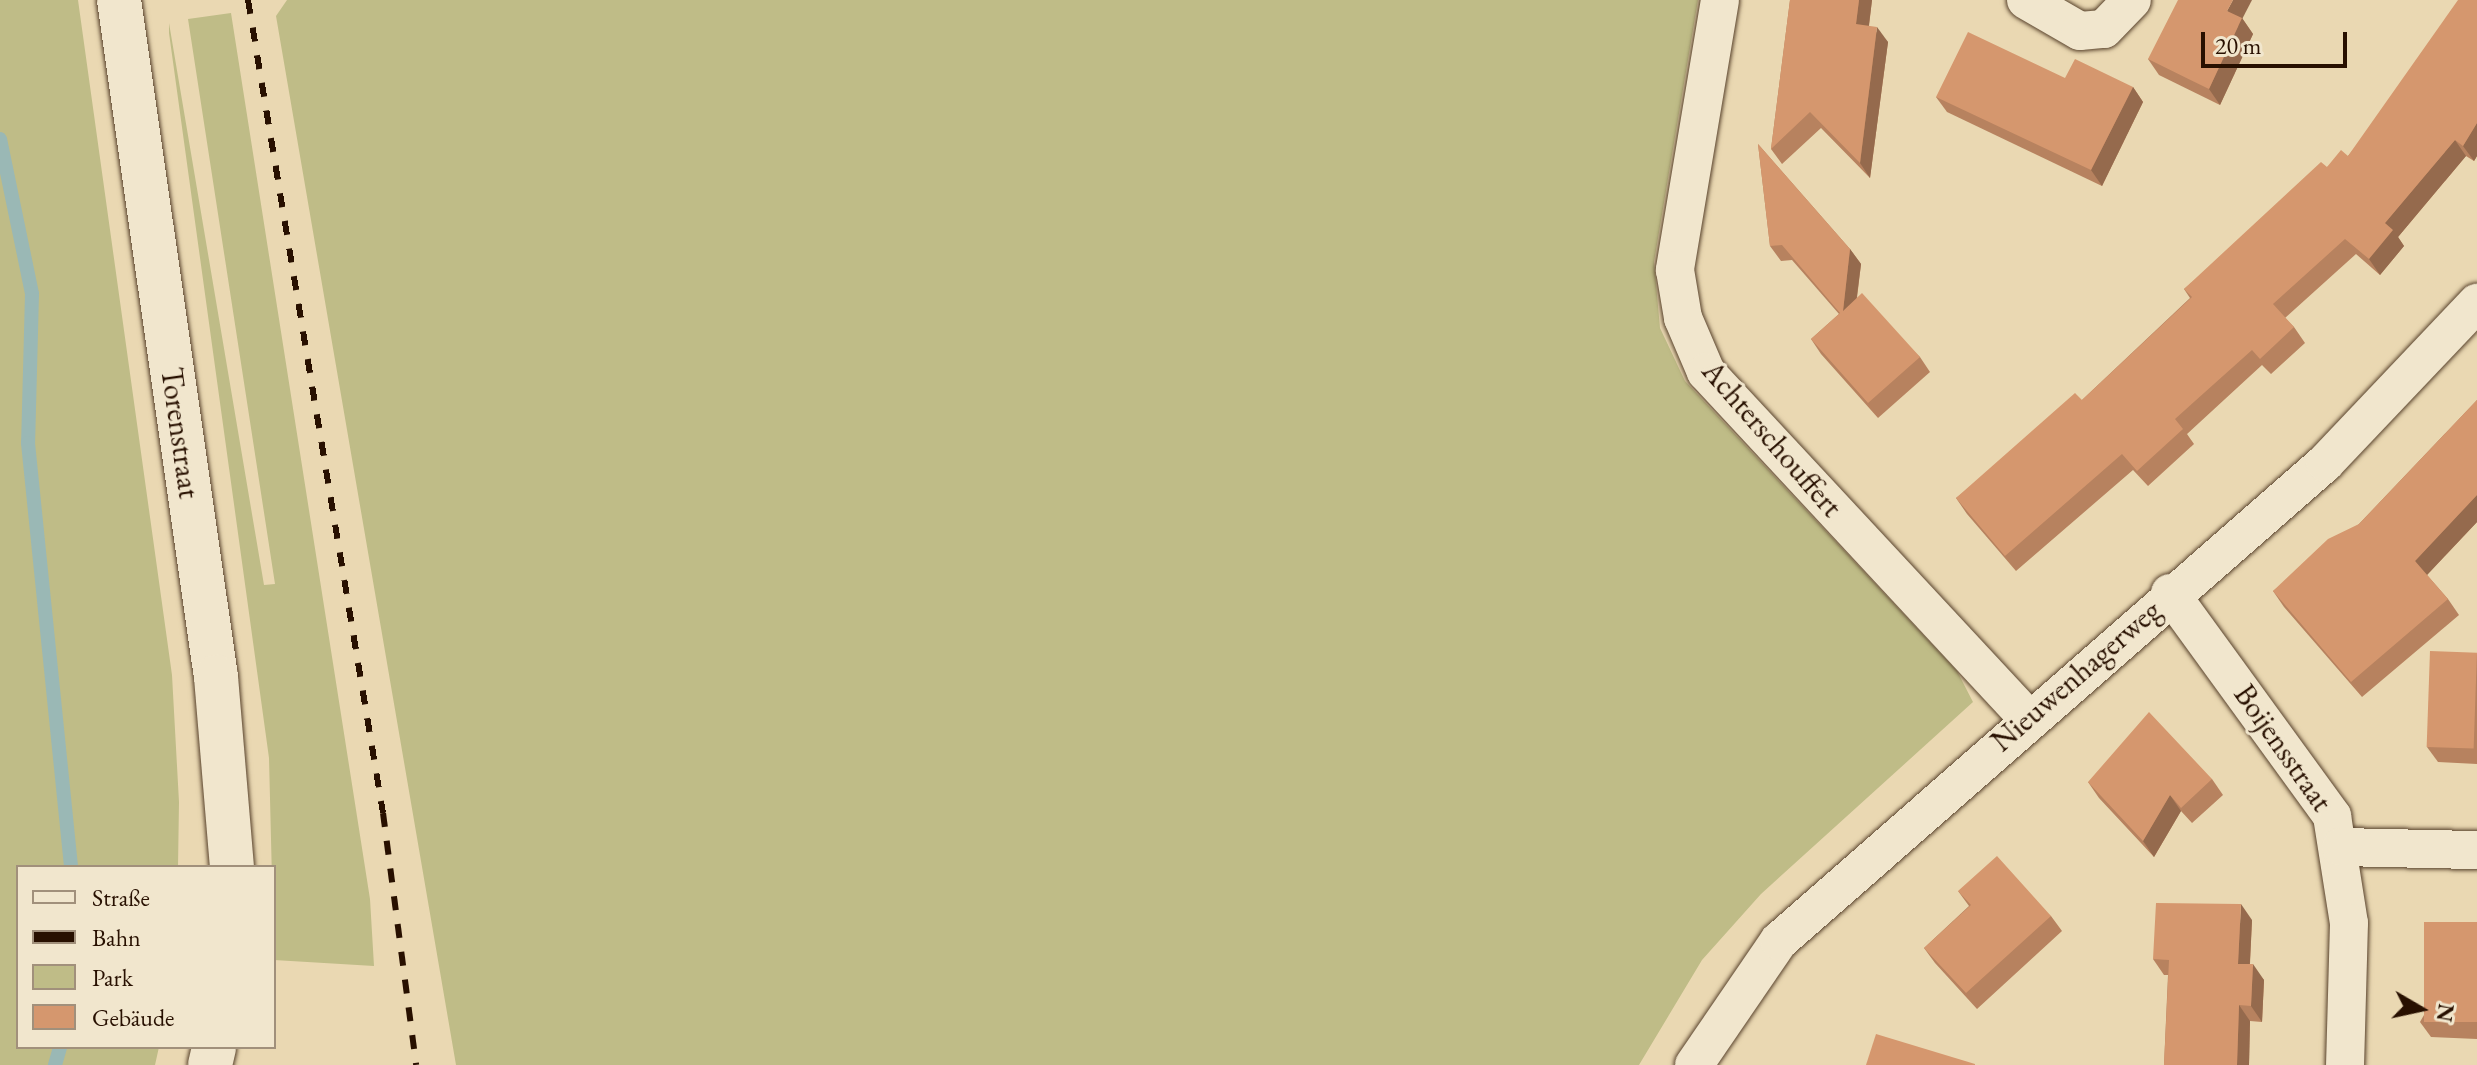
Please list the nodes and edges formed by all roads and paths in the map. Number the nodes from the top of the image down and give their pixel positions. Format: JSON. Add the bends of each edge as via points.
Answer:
{"nodes":[{"id":1,"x":119,"y":0,"type":"edge"},
{"id":2,"x":1720,"y":0,"type":"edge"},
{"id":3,"x":2026,"y":0,"type":"edge"},
{"id":4,"x":2132,"y":0,"type":"edge"},
{"id":5,"x":2477,"y":303,"type":"edge"},
{"id":6,"x":2170,"y":593,"type":"junction"},
{"id":7,"x":2027,"y":718,"type":"junction"},
{"id":8,"x":2341,"y":847,"type":"junction"},
{"id":9,"x":2477,"y":850,"type":"edge"},
{"id":10,"x":232,"y":865,"type":"edge"},
{"id":11,"x":1694,"y":1065,"type":"edge"},
{"id":12,"x":2345,"y":1065,"type":"edge"}],
"edges":[{"from":1,"to":10,"type":"street","name":"Torenstraat","via":[[216,677]]},
{"from":2,"to":7,"type":"street","name":"Achterschouffert","via":[[1675,270],[1683,318],[1706,372]]},
{"from":3,"to":4,"type":"street","via":[[2080,31],[2104,29],[2124,16]]},
{"from":5,"to":6,"type":"street","name":"Nieuwenhagerweg","via":[[2325,463]]},
{"from":6,"to":7,"type":"street","name":"Nieuwenhagerweg"},
{"from":6,"to":8,"type":"street","name":"Boijensstraat","via":[[2319,789]]},
{"from":7,"to":11,"type":"street","name":"Nieuwenhagerweg","via":[[1779,941]]},
{"from":8,"to":9,"type":"street"},
{"from":8,"to":12,"type":"street","name":"Boijensstraat","via":[[2349,923]]}]}
